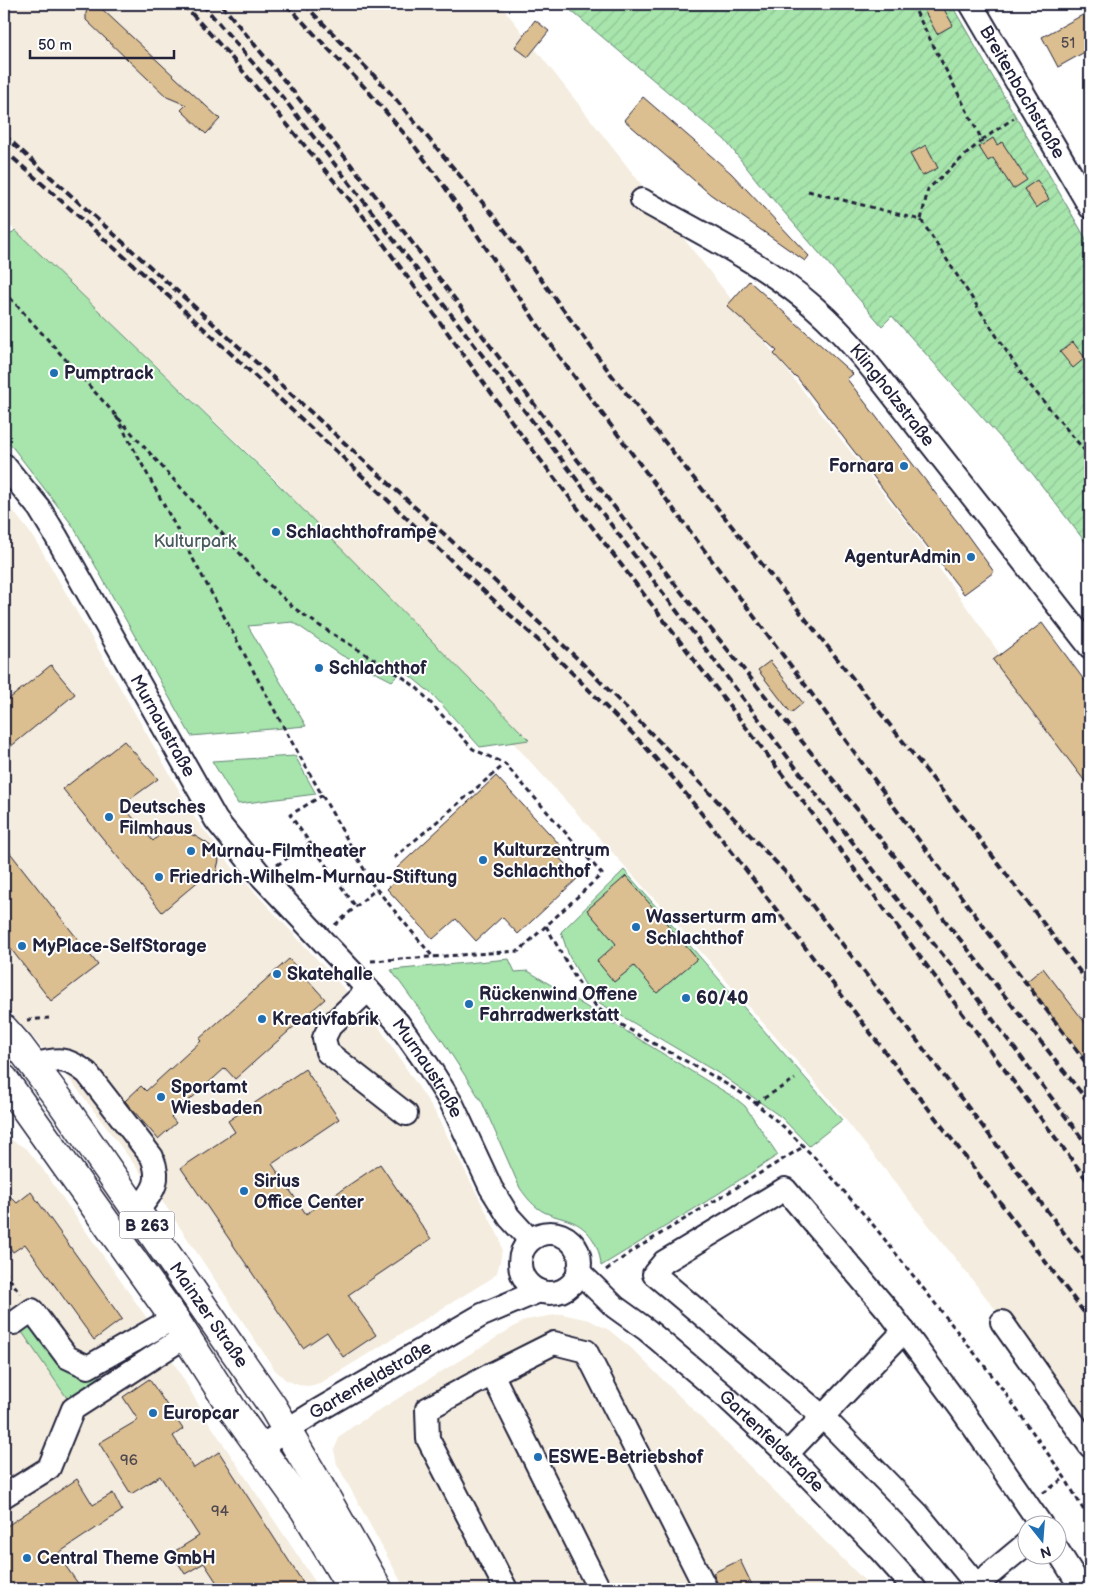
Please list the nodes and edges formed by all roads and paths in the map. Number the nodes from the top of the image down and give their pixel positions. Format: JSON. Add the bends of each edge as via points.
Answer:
{"nodes":[{"id":1,"x":912,"y":4,"type":"edge"},
{"id":2,"x":972,"y":4,"type":"edge"},
{"id":3,"x":1031,"y":106,"type":"junction"},
{"id":4,"x":982,"y":140,"type":"junction"},
{"id":5,"x":808,"y":191,"type":"dead end"},
{"id":6,"x":642,"y":200,"type":"dead end"},
{"id":7,"x":1090,"y":207,"type":"edge"},
{"id":8,"x":921,"y":220,"type":"junction"},
{"id":9,"x":4,"y":241,"type":"edge"},
{"id":10,"x":4,"y":251,"type":"edge"},
{"id":11,"x":4,"y":291,"type":"edge"},
{"id":12,"x":113,"y":410,"type":"junction"},
{"id":13,"x":1090,"y":457,"type":"edge"},
{"id":14,"x":4,"y":465,"type":"edge"},
{"id":15,"x":1090,"y":647,"type":"edge"},
{"id":16,"x":505,"y":764,"type":"junction"},
{"id":17,"x":323,"y":795,"type":"junction"},
{"id":18,"x":310,"y":844,"type":"junction"},
{"id":19,"x":394,"y":858,"type":"dead end"},
{"id":20,"x":263,"y":878,"type":"junction"},
{"id":21,"x":376,"y":889,"type":"junction"},
{"id":22,"x":356,"y":907,"type":"junction"},
{"id":23,"x":546,"y":926,"type":"junction"},
{"id":24,"x":321,"y":939,"type":"junction"},
{"id":25,"x":434,"y":957,"type":"junction"},
{"id":26,"x":384,"y":961,"type":"dead end"},
{"id":27,"x":368,"y":990,"type":"junction"},
{"id":28,"x":49,"y":1018,"type":"dead end"},
{"id":29,"x":16,"y":1024,"type":"edge"},
{"id":30,"x":35,"y":1068,"type":"junction"},
{"id":31,"x":795,"y":1079,"type":"dead end"},
{"id":32,"x":6,"y":1088,"type":"edge"},
{"id":33,"x":756,"y":1103,"type":"junction"},
{"id":34,"x":406,"y":1114,"type":"dead end"},
{"id":35,"x":8,"y":1132,"type":"dead end"},
{"id":36,"x":803,"y":1147,"type":"junction"},
{"id":37,"x":4,"y":1170,"type":"edge"},
{"id":38,"x":138,"y":1210,"type":"junction"},
{"id":39,"x":530,"y":1240,"type":"junction"},
{"id":40,"x":10,"y":1248,"type":"dead end"},
{"id":41,"x":4,"y":1264,"type":"edge"},
{"id":42,"x":4,"y":1271,"type":"edge"},
{"id":43,"x":520,"y":1271,"type":"junction"},
{"id":44,"x":578,"y":1271,"type":"junction"},
{"id":45,"x":601,"y":1274,"type":"dead end"},
{"id":46,"x":563,"y":1290,"type":"junction"},
{"id":47,"x":540,"y":1291,"type":"junction"},
{"id":48,"x":615,"y":1307,"type":"junction"},
{"id":49,"x":32,"y":1310,"type":"junction"},
{"id":50,"x":482,"y":1315,"type":"junction"},
{"id":51,"x":1002,"y":1322,"type":"dead end"},
{"id":52,"x":14,"y":1323,"type":"dead end"},
{"id":53,"x":180,"y":1327,"type":"junction"},
{"id":54,"x":904,"y":1331,"type":"junction"},
{"id":55,"x":492,"y":1374,"type":"junction"},
{"id":56,"x":822,"y":1417,"type":"junction"},
{"id":57,"x":287,"y":1430,"type":"junction"},
{"id":58,"x":1090,"y":1446,"type":"edge"},
{"id":59,"x":259,"y":1447,"type":"junction"},
{"id":60,"x":787,"y":1454,"type":"junction"},
{"id":61,"x":1065,"y":1478,"type":"junction"},
{"id":62,"x":4,"y":1496,"type":"edge"},
{"id":63,"x":1027,"y":1504,"type":"junction"},
{"id":64,"x":1035,"y":1516,"type":"edge"},
{"id":65,"x":1090,"y":1521,"type":"edge"},
{"id":66,"x":1016,"y":1553,"type":"edge"},
{"id":67,"x":1066,"y":1564,"type":"edge"},
{"id":68,"x":976,"y":1588,"type":"edge"},
{"id":69,"x":352,"y":1589,"type":"edge"},
{"id":70,"x":378,"y":1589,"type":"edge"},
{"id":71,"x":506,"y":1589,"type":"edge"},
{"id":72,"x":600,"y":1589,"type":"edge"},
{"id":73,"x":706,"y":1589,"type":"edge"},
{"id":74,"x":914,"y":1589,"type":"edge"},
{"id":75,"x":1082,"y":1589,"type":"edge"}],
"edges":[{"from":1,"to":4,"type":"path"},
{"from":2,"to":3,"type":"street","name":"Breitenbachstraße"},
{"from":3,"to":4,"type":"path"},
{"from":3,"to":7,"type":"street","name":"Breitenbachstraße"},
{"from":4,"to":8,"type":"path","via":[[928,189]]},
{"from":5,"to":8,"type":"path"},
{"from":6,"to":15,"type":"street","name":"Klingholzstraße","via":[[783,283],[834,325]]},
{"from":8,"to":13,"type":"path","via":[[1024,378]]},
{"from":9,"to":10,"type":"path","via":[[9,246]]},
{"from":11,"to":12,"type":"path"},
{"from":12,"to":16,"type":"path","via":[[263,579],[294,608],[404,678],[474,749]]},
{"from":12,"to":17,"type":"path","via":[[289,738]]},
{"from":14,"to":20,"type":"street","name":"Murnaustraße","via":[[39,508],[56,536],[216,820]]},
{"from":16,"to":19,"type":"path"},
{"from":16,"to":23,"type":"path","via":[[602,874]]},
{"from":17,"to":18,"type":"path","via":[[290,815]]},
{"from":17,"to":21,"type":"path"},
{"from":18,"to":20,"type":"path"},
{"from":18,"to":22,"type":"path"},
{"from":20,"to":24,"type":"street","name":"Murnaustraße"},
{"from":21,"to":22,"type":"path"},
{"from":21,"to":25,"type":"path"},
{"from":22,"to":24,"type":"path"},
{"from":23,"to":25,"type":"path","via":[[519,951]]},
{"from":23,"to":33,"type":"path","via":[[576,979],[606,1015]]},
{"from":24,"to":27,"type":"street","name":"Murnaustraße"},
{"from":25,"to":26,"type":"path"},
{"from":27,"to":34,"type":"street","via":[[330,1026],[324,1038],[328,1052]]},
{"from":27,"to":39,"type":"street","name":"Murnaustraße","via":[[398,1023],[429,1067],[452,1104],[491,1188]]},
{"from":28,"to":29,"type":"path"},
{"from":29,"to":30,"type":"main road","name":"Mainzer Straße"},
{"from":30,"to":32,"type":"street"},
{"from":30,"to":38,"type":"main road","name":"Mainzer Straße","number":"B 263"},
{"from":30,"to":38,"type":"street","via":[[49,1060],[64,1060],[77,1065],[87,1073],[152,1157],[157,1181]]},
{"from":31,"to":33,"type":"path"},
{"from":32,"to":53,"type":"main road","name":"Mainzer Straße","number":"B 263","via":[[49,1142]]},
{"from":33,"to":36,"type":"path"},
{"from":35,"to":37,"type":"path"},
{"from":36,"to":45,"type":"path","via":[[634,1250]]},
{"from":36,"to":61,"type":"path","via":[[874,1226],[937,1304]]},
{"from":38,"to":57,"type":"main road","name":"Mainzer Straße","number":"B 263"},
{"from":39,"to":43,"type":"street","via":[[520,1258]]},
{"from":39,"to":44,"type":"street","via":[[554,1233],[569,1240],[578,1254]]},
{"from":40,"to":41,"type":"path"},
{"from":42,"to":49,"type":"path"},
{"from":43,"to":47,"type":"street","via":[[526,1281]]},
{"from":43,"to":50,"type":"street","name":"Gartenfeldstraße"},
{"from":44,"to":46,"type":"street"},
{"from":44,"to":48,"type":"street","name":"Gartenfeldstraße"},
{"from":46,"to":47,"type":"street"},
{"from":46,"to":48,"type":"street","name":"Gartenfeldstraße"},
{"from":47,"to":50,"type":"street","name":"Gartenfeldstraße"},
{"from":48,"to":60,"type":"street","name":"Gartenfeldstraße","via":[[726,1397]]},
{"from":49,"to":52,"type":"street"},
{"from":49,"to":53,"type":"street","via":[[67,1357],[88,1367]]},
{"from":50,"to":57,"type":"street","name":"Gartenfeldstraße"},
{"from":51,"to":58,"type":"street"},
{"from":53,"to":59,"type":"main road","name":"Mainzer Straße","number":"B 263"},
{"from":53,"to":62,"type":"street","via":[[73,1409],[49,1468]]},
{"from":54,"to":56,"type":"street"},
{"from":54,"to":56,"type":"street","via":[[785,1189],[664,1262],[654,1274]]},
{"from":54,"to":63,"type":"street"},
{"from":55,"to":71,"type":"street","via":[[426,1409],[428,1439]]},
{"from":55,"to":72,"type":"street"},
{"from":55,"to":73,"type":"street","via":[[554,1343],[586,1351]]},
{"from":56,"to":60,"type":"street"},
{"from":56,"to":68,"type":"street","via":[[918,1514]]},
{"from":57,"to":59,"type":"street","name":"Gartenfeldstraße"},
{"from":57,"to":70,"type":"main road","name":"Mainzer Straße"},
{"from":59,"to":69,"type":"main road","name":"Mainzer Straße","number":"B 263","via":[[304,1509]]},
{"from":60,"to":74,"type":"street","name":"Gartenfeldstraße"},
{"from":61,"to":63,"type":"path"},
{"from":61,"to":65,"type":"path"},
{"from":63,"to":64,"type":"street"},
{"from":66,"to":68,"type":"street"},
{"from":67,"to":75,"type":"street"}]}
